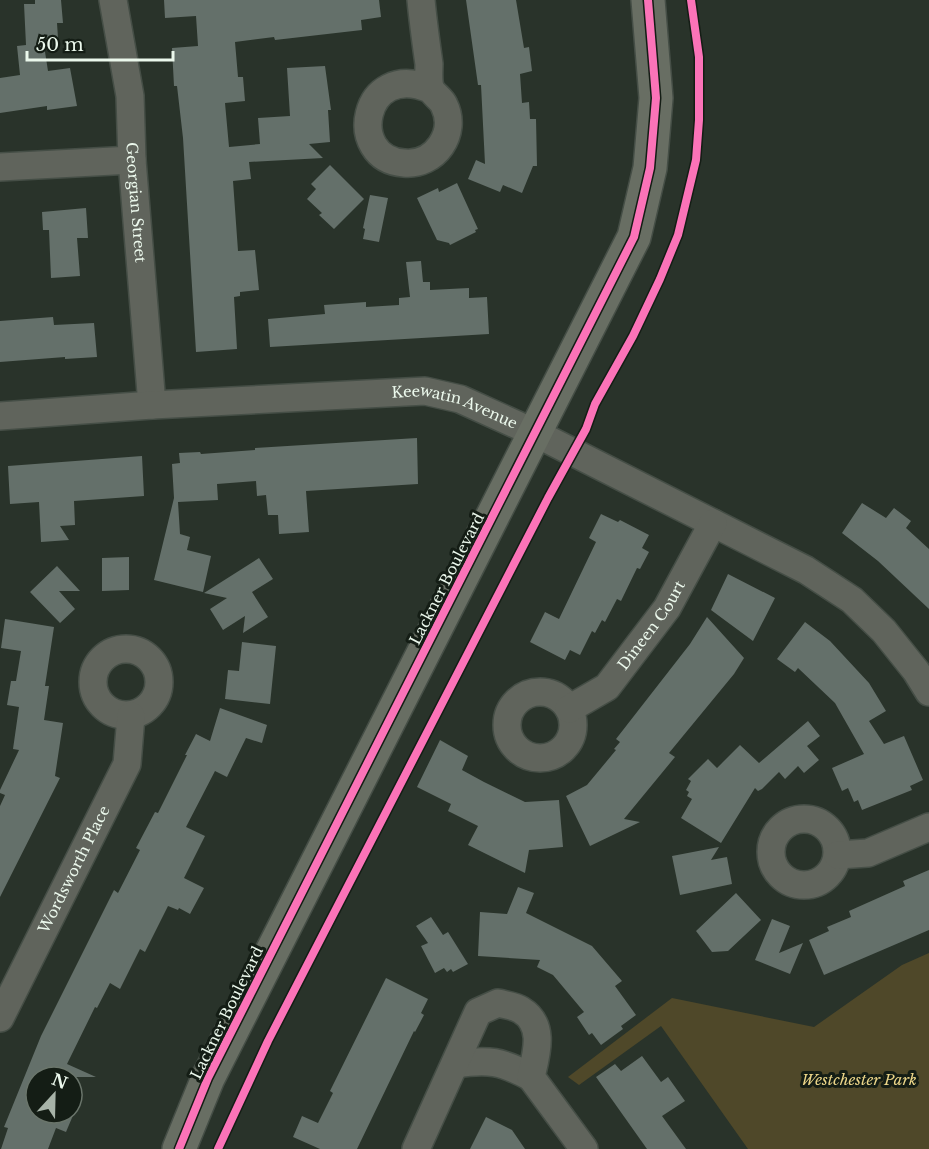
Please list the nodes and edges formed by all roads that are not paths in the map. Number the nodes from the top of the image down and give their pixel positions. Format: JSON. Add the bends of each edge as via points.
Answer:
{"nodes":[{"id":1,"x":113,"y":0,"type":"edge"},
{"id":2,"x":421,"y":0,"type":"edge"},
{"id":3,"x":648,"y":0,"type":"edge"},
{"id":4,"x":430,"y":89,"type":"dead end"},
{"id":5,"x":132,"y":160,"type":"junction"},
{"id":6,"x":0,"y":167,"type":"edge"},
{"id":7,"x":152,"y":405,"type":"junction"},
{"id":8,"x":0,"y":416,"type":"edge"},
{"id":9,"x":535,"y":433,"type":"junction"},
{"id":10,"x":713,"y":523,"type":"junction"},
{"id":11,"x":929,"y":692,"type":"edge"},
{"id":12,"x":569,"y":709,"type":"dead end"},
{"id":13,"x":131,"y":716,"type":"dead end"},
{"id":14,"x":929,"y":827,"type":"edge"},
{"id":15,"x":838,"y":855,"type":"dead end"},
{"id":16,"x":0,"y":1018,"type":"edge"},
{"id":17,"x":455,"y":1064,"type":"junction"},
{"id":18,"x":531,"y":1077,"type":"junction"},
{"id":19,"x":179,"y":1149,"type":"edge"},
{"id":20,"x":416,"y":1149,"type":"edge"},
{"id":21,"x":584,"y":1149,"type":"edge"}],
"edges":[{"from":1,"to":5,"type":"street","name":"Georgian Street","via":[[130,96]]},
{"from":2,"to":4,"type":"street"},
{"from":3,"to":9,"type":"main road","name":"Lackner Boulevard","via":[[656,98],[650,168],[634,237]]},
{"from":5,"to":6,"type":"street"},
{"from":5,"to":7,"type":"street","name":"Georgian Street"},
{"from":7,"to":8,"type":"street","name":"Keewatin Avenue"},
{"from":7,"to":9,"type":"street","name":"Keewatin Avenue","via":[[425,391],[460,399]]},
{"from":9,"to":10,"type":"street","name":"Keewatin Avenue"},
{"from":9,"to":19,"type":"main road","name":"Lackner Boulevard","via":[[208,1078]]},
{"from":10,"to":11,"type":"street","name":"Keewatin Avenue","via":[[806,570],[852,600],[884,631]]},
{"from":10,"to":12,"type":"street","name":"Dineen Court","via":[[668,608],[607,687]]},
{"from":13,"to":16,"type":"street","name":"Wordsworth Place","via":[[127,764]]},
{"from":14,"to":15,"type":"street","via":[[868,853]]},
{"from":17,"to":18,"type":"street","via":[[482,1060],[508,1065]]},
{"from":17,"to":18,"type":"street","via":[[478,1012],[498,1003],[522,1010],[535,1025],[538,1043]]},
{"from":17,"to":20,"type":"street"},
{"from":18,"to":21,"type":"street"}]}
